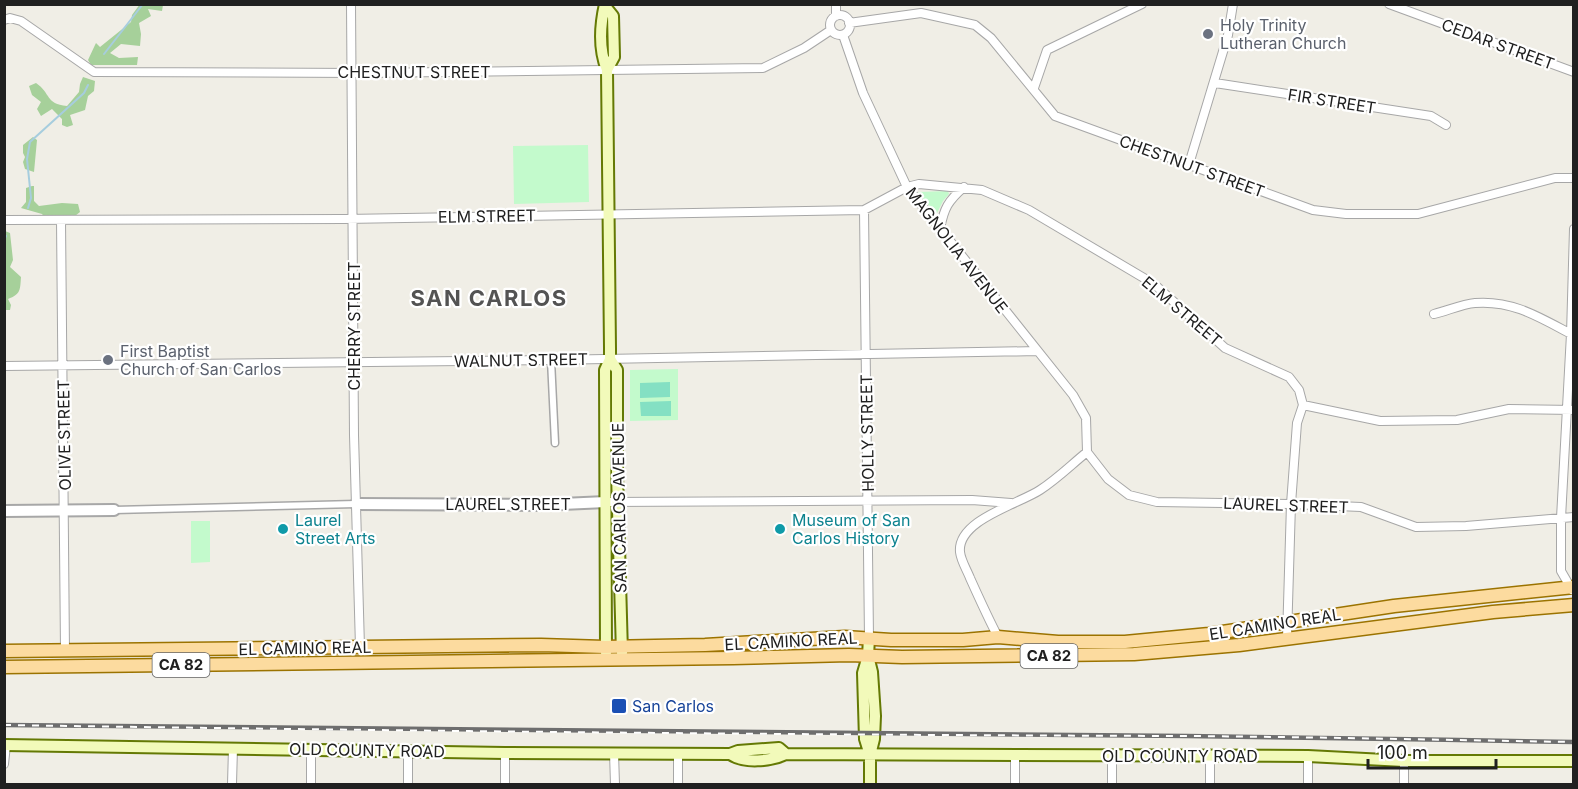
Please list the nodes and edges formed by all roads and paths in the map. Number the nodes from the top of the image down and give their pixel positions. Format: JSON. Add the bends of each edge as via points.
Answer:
{"nodes":[{"id":1,"x":351,"y":4,"type":"edge"},
{"id":2,"x":836,"y":4,"type":"edge"},
{"id":3,"x":1143,"y":4,"type":"edge"},
{"id":4,"x":1233,"y":4,"type":"edge"},
{"id":5,"x":1389,"y":4,"type":"edge"},
{"id":6,"x":605,"y":5,"type":"edge"},
{"id":7,"x":836,"y":16,"type":"junction"},
{"id":8,"x":4,"y":20,"type":"edge"},
{"id":9,"x":849,"y":22,"type":"junction"},
{"id":10,"x":831,"y":30,"type":"junction"},
{"id":11,"x":843,"y":35,"type":"junction"},
{"id":12,"x":608,"y":70,"type":"junction"},
{"id":13,"x":1574,"y":72,"type":"edge"},
{"id":14,"x":352,"y":73,"type":"junction"},
{"id":15,"x":1215,"y":83,"type":"junction"},
{"id":16,"x":1034,"y":88,"type":"junction"},
{"id":17,"x":1446,"y":125,"type":"dead end"},
{"id":18,"x":1189,"y":164,"type":"junction"},
{"id":19,"x":1574,"y":178,"type":"edge"},
{"id":20,"x":907,"y":187,"type":"junction"},
{"id":21,"x":964,"y":188,"type":"junction"},
{"id":22,"x":864,"y":210,"type":"junction"},
{"id":23,"x":610,"y":214,"type":"junction"},
{"id":24,"x":353,"y":219,"type":"junction"},
{"id":25,"x":4,"y":220,"type":"edge"},
{"id":26,"x":61,"y":220,"type":"junction"},
{"id":27,"x":940,"y":229,"type":"junction"},
{"id":28,"x":1574,"y":229,"type":"edge"},
{"id":29,"x":1434,"y":314,"type":"dead end"},
{"id":30,"x":1570,"y":334,"type":"junction"},
{"id":31,"x":1037,"y":351,"type":"junction"},
{"id":32,"x":866,"y":355,"type":"junction"},
{"id":33,"x":610,"y":359,"type":"junction"},
{"id":34,"x":551,"y":360,"type":"junction"},
{"id":35,"x":355,"y":361,"type":"junction"},
{"id":36,"x":63,"y":365,"type":"junction"},
{"id":37,"x":4,"y":366,"type":"edge"},
{"id":38,"x":1303,"y":405,"type":"junction"},
{"id":39,"x":1570,"y":410,"type":"edge"},
{"id":40,"x":555,"y":443,"type":"dead end"},
{"id":41,"x":1086,"y":452,"type":"junction"},
{"id":42,"x":867,"y":501,"type":"junction"},
{"id":43,"x":606,"y":502,"type":"junction"},
{"id":44,"x":618,"y":502,"type":"junction"},
{"id":45,"x":1011,"y":503,"type":"junction"},
{"id":46,"x":356,"y":504,"type":"junction"},
{"id":47,"x":1291,"y":504,"type":"junction"},
{"id":48,"x":64,"y":510,"type":"junction"},
{"id":49,"x":114,"y":510,"type":"joint"},
{"id":50,"x":4,"y":511,"type":"edge"},
{"id":51,"x":1574,"y":517,"type":"edge"},
{"id":52,"x":1561,"y":518,"type":"junction"},
{"id":53,"x":1572,"y":589,"type":"edge"},
{"id":54,"x":1574,"y":606,"type":"edge"},
{"id":55,"x":1287,"y":622,"type":"junction"},
{"id":56,"x":998,"y":637,"type":"junction"},
{"id":57,"x":868,"y":638,"type":"junction"},
{"id":58,"x":1287,"y":638,"type":"junction"},
{"id":59,"x":621,"y":646,"type":"junction"},
{"id":60,"x":360,"y":647,"type":"junction"},
{"id":61,"x":4,"y":651,"type":"edge"},
{"id":62,"x":65,"y":651,"type":"junction"},
{"id":63,"x":606,"y":653,"type":"junction"},
{"id":64,"x":868,"y":656,"type":"junction"},
{"id":65,"x":622,"y":660,"type":"junction"},
{"id":66,"x":358,"y":663,"type":"junction"},
{"id":67,"x":4,"y":666,"type":"edge"},
{"id":68,"x":5,"y":745,"type":"edge"},
{"id":69,"x":233,"y":748,"type":"junction"},
{"id":70,"x":311,"y":749,"type":"junction"},
{"id":71,"x":408,"y":751,"type":"junction"},
{"id":72,"x":505,"y":753,"type":"junction"},
{"id":73,"x":614,"y":753,"type":"junction"},
{"id":74,"x":678,"y":754,"type":"junction"},
{"id":75,"x":870,"y":755,"type":"junction"},
{"id":76,"x":1015,"y":755,"type":"junction"},
{"id":77,"x":1112,"y":756,"type":"junction"},
{"id":78,"x":1210,"y":756,"type":"junction"},
{"id":79,"x":1308,"y":756,"type":"junction"},
{"id":80,"x":1404,"y":761,"type":"junction"},
{"id":81,"x":1574,"y":761,"type":"edge"},
{"id":82,"x":4,"y":764,"type":"edge"},
{"id":83,"x":232,"y":784,"type":"edge"},
{"id":84,"x":311,"y":784,"type":"edge"},
{"id":85,"x":408,"y":784,"type":"edge"},
{"id":86,"x":505,"y":784,"type":"edge"},
{"id":87,"x":615,"y":784,"type":"edge"},
{"id":88,"x":678,"y":784,"type":"edge"},
{"id":89,"x":870,"y":784,"type":"edge"},
{"id":90,"x":1015,"y":784,"type":"edge"},
{"id":91,"x":1112,"y":784,"type":"edge"},
{"id":92,"x":1210,"y":784,"type":"edge"},
{"id":93,"x":1308,"y":784,"type":"edge"},
{"id":94,"x":1404,"y":784,"type":"edge"}],
"edges":[{"from":1,"to":14,"type":"street","name":"CHERRY STREET"},
{"from":2,"to":7,"type":"street"},
{"from":3,"to":16,"type":"street","via":[[1047,50]]},
{"from":4,"to":15,"type":"street"},
{"from":5,"to":13,"type":"street","name":"CEDAR STREET"},
{"from":6,"to":12,"type":"main road","name":"SAN CARLOS AVENUE","via":[[601,17],[602,57]]},
{"from":7,"to":9,"type":"street","via":[[843,15]]},
{"from":7,"to":10,"type":"street"},
{"from":8,"to":14,"type":"street","name":"CHESTNUT STREET","via":[[21,21],[94,72]]},
{"from":9,"to":11,"type":"street"},
{"from":9,"to":16,"type":"street","name":"CHESTNUT STREET","via":[[921,13],[975,25]]},
{"from":10,"to":11,"type":"street"},
{"from":10,"to":12,"type":"street","name":"CHESTNUT STREET","via":[[763,68]]},
{"from":11,"to":20,"type":"street","name":"MAGNOLIA AVENUE","via":[[863,93]]},
{"from":12,"to":14,"type":"street","name":"CHESTNUT STREET"},
{"from":12,"to":23,"type":"main road","name":"SAN CARLOS AVENUE"},
{"from":14,"to":24,"type":"street","name":"CHERRY STREET"},
{"from":15,"to":17,"type":"street","name":"FIR STREET","via":[[1431,116]]},
{"from":15,"to":18,"type":"street"},
{"from":16,"to":18,"type":"street","name":"CHESTNUT STREET","via":[[1055,116]]},
{"from":18,"to":19,"type":"street","name":"CHESTNUT STREET","via":[[1313,210],[1346,214],[1418,213],[1554,178]]},
{"from":20,"to":21,"type":"street","name":"ELM STREET","via":[[919,184]]},
{"from":20,"to":22,"type":"street","name":"ELM STREET"},
{"from":20,"to":27,"type":"street","name":"MAGNOLIA AVENUE"},
{"from":21,"to":27,"type":"street","via":[[949,200]]},
{"from":21,"to":38,"type":"street","name":"ELM STREET","via":[[982,190],[1029,210],[1154,284],[1225,348],[1289,377],[1299,390]]},
{"from":22,"to":23,"type":"street","name":"ELM STREET"},
{"from":22,"to":32,"type":"street","name":"HOLLY STREET"},
{"from":23,"to":24,"type":"street","name":"ELM STREET"},
{"from":23,"to":33,"type":"main road","name":"SAN CARLOS AVENUE"},
{"from":24,"to":26,"type":"street","name":"ELM STREET"},
{"from":24,"to":35,"type":"street","name":"CHERRY STREET"},
{"from":25,"to":26,"type":"street","name":"ELM STREET"},
{"from":26,"to":36,"type":"street","name":"OLIVE STREET"},
{"from":27,"to":31,"type":"street","name":"MAGNOLIA AVENUE"},
{"from":28,"to":30,"type":"street"},
{"from":29,"to":30,"type":"street","via":[[1474,303],[1499,304],[1526,310]]},
{"from":30,"to":39,"type":"street"},
{"from":31,"to":32,"type":"street","name":"WALNUT STREET"},
{"from":31,"to":41,"type":"street","name":"MAGNOLIA AVENUE","via":[[1074,395],[1086,418]]},
{"from":32,"to":33,"type":"street","name":"WALNUT STREET"},
{"from":32,"to":42,"type":"street","name":"HOLLY STREET"},
{"from":33,"to":34,"type":"street","name":"WALNUT STREET"},
{"from":33,"to":43,"type":"main road","name":"SAN CARLOS AVENUE","via":[[605,370]]},
{"from":33,"to":44,"type":"main road","name":"SAN CARLOS AVENUE","via":[[617,370]]},
{"from":34,"to":35,"type":"street","name":"WALNUT STREET"},
{"from":34,"to":40,"type":"street"},
{"from":35,"to":36,"type":"street","name":"WALNUT STREET"},
{"from":35,"to":46,"type":"street","name":"CHERRY STREET"},
{"from":36,"to":37,"type":"street","name":"WALNUT STREET"},
{"from":36,"to":48,"type":"street","name":"OLIVE STREET"},
{"from":38,"to":39,"type":"street","via":[[1380,421],[1457,420],[1509,409]]},
{"from":38,"to":47,"type":"street","via":[[1297,423]]},
{"from":39,"to":52,"type":"street"},
{"from":41,"to":45,"type":"street","via":[[1053,482],[1026,499]]},
{"from":41,"to":47,"type":"street","name":"LAUREL STREET","via":[[1108,479],[1129,495],[1156,502]]},
{"from":42,"to":44,"type":"street","name":"LAUREL STREET"},
{"from":42,"to":45,"type":"street","name":"LAUREL STREET"},
{"from":42,"to":57,"type":"street","name":"HOLLY STREET"},
{"from":43,"to":44,"type":"street","name":"LAUREL STREET"},
{"from":43,"to":46,"type":"street","name":"LAUREL STREET"},
{"from":43,"to":63,"type":"main road","name":"SAN CARLOS AVENUE"},
{"from":44,"to":59,"type":"main road","name":"SAN CARLOS AVENUE"},
{"from":45,"to":56,"type":"street","via":[[971,528],[960,544],[963,561]]},
{"from":46,"to":49,"type":"street","name":"LAUREL STREET"},
{"from":46,"to":60,"type":"street","name":"CHERRY STREET"},
{"from":47,"to":52,"type":"street","name":"LAUREL STREET","via":[[1361,507],[1416,527]]},
{"from":47,"to":55,"type":"street"},
{"from":48,"to":49,"type":"street","name":"LAUREL STREET"},
{"from":48,"to":50,"type":"street","name":"LAUREL STREET"},
{"from":48,"to":62,"type":"street","name":"OLIVE STREET"},
{"from":51,"to":52,"type":"street","name":"LAUREL STREET"},
{"from":52,"to":53,"type":"street","via":[[1561,571]]},
{"from":53,"to":55,"type":"main road","name":"EL CAMINO REAL","number":"CA 82","via":[[1394,606]]},
{"from":54,"to":58,"type":"main road","name":"EL CAMINO REAL","number":"CA 82","via":[[1493,612]]},
{"from":55,"to":56,"type":"main road","name":"EL CAMINO REAL","number":"CA 82","via":[[1125,642]]},
{"from":55,"to":58,"type":"street"},
{"from":56,"to":57,"type":"main road","name":"EL CAMINO REAL","number":"CA 82","via":[[933,641]]},
{"from":57,"to":59,"type":"main road","name":"EL CAMINO REAL","number":"CA 82"},
{"from":57,"to":64,"type":"main road","name":"HOLLY STREET"},
{"from":58,"to":64,"type":"main road","name":"EL CAMINO REAL","number":"CA 82","via":[[1115,655]]},
{"from":59,"to":63,"type":"main road","name":"EL CAMINO REAL","number":"CA 82"},
{"from":59,"to":65,"type":"main road","name":"SAN CARLOS AVENUE"},
{"from":60,"to":62,"type":"main road","name":"EL CAMINO REAL","number":"CA 82"},
{"from":60,"to":63,"type":"main road","name":"EL CAMINO REAL","number":"CA 82","via":[[541,645]]},
{"from":60,"to":66,"type":"main road"},
{"from":61,"to":62,"type":"main road","name":"EL CAMINO REAL","number":"CA 82"},
{"from":62,"to":67,"type":"main road","via":[[54,660],[14,660]]},
{"from":63,"to":65,"type":"main road","name":"EL CAMINO REAL","number":"CA 82"},
{"from":63,"to":66,"type":"main road","name":"EL CAMINO REAL","number":"CA 82"},
{"from":64,"to":65,"type":"main road","name":"EL CAMINO REAL","number":"CA 82"},
{"from":64,"to":75,"type":"main road","name":"HOLLY STREET","via":[[874,716]]},
{"from":66,"to":67,"type":"main road","name":"EL CAMINO REAL","number":"CA 82"},
{"from":68,"to":69,"type":"main road","name":"OLD COUNTY ROAD"},
{"from":68,"to":82,"type":"street"},
{"from":69,"to":70,"type":"main road","name":"OLD COUNTY ROAD"},
{"from":69,"to":83,"type":"street"},
{"from":70,"to":71,"type":"main road","name":"OLD COUNTY ROAD"},
{"from":70,"to":84,"type":"street"},
{"from":71,"to":72,"type":"main road","name":"OLD COUNTY ROAD"},
{"from":71,"to":85,"type":"street"},
{"from":72,"to":73,"type":"main road","name":"OLD COUNTY ROAD"},
{"from":72,"to":86,"type":"street"},
{"from":73,"to":74,"type":"main road","name":"OLD COUNTY ROAD"},
{"from":73,"to":87,"type":"street"},
{"from":74,"to":75,"type":"main road","name":"OLD COUNTY ROAD","via":[[730,754],[751,759],[786,754]]},
{"from":74,"to":88,"type":"street"},
{"from":75,"to":76,"type":"main road","name":"OLD COUNTY ROAD"},
{"from":75,"to":89,"type":"main road","name":"HOLLY STREET"},
{"from":76,"to":77,"type":"main road","name":"OLD COUNTY ROAD"},
{"from":76,"to":90,"type":"street"},
{"from":77,"to":78,"type":"main road","name":"OLD COUNTY ROAD"},
{"from":77,"to":91,"type":"street"},
{"from":78,"to":79,"type":"main road","name":"OLD COUNTY ROAD"},
{"from":78,"to":92,"type":"street"},
{"from":79,"to":80,"type":"main road","name":"OLD COUNTY ROAD"},
{"from":79,"to":93,"type":"street"},
{"from":80,"to":81,"type":"main road","name":"OLD COUNTY ROAD"},
{"from":80,"to":94,"type":"street"}]}
